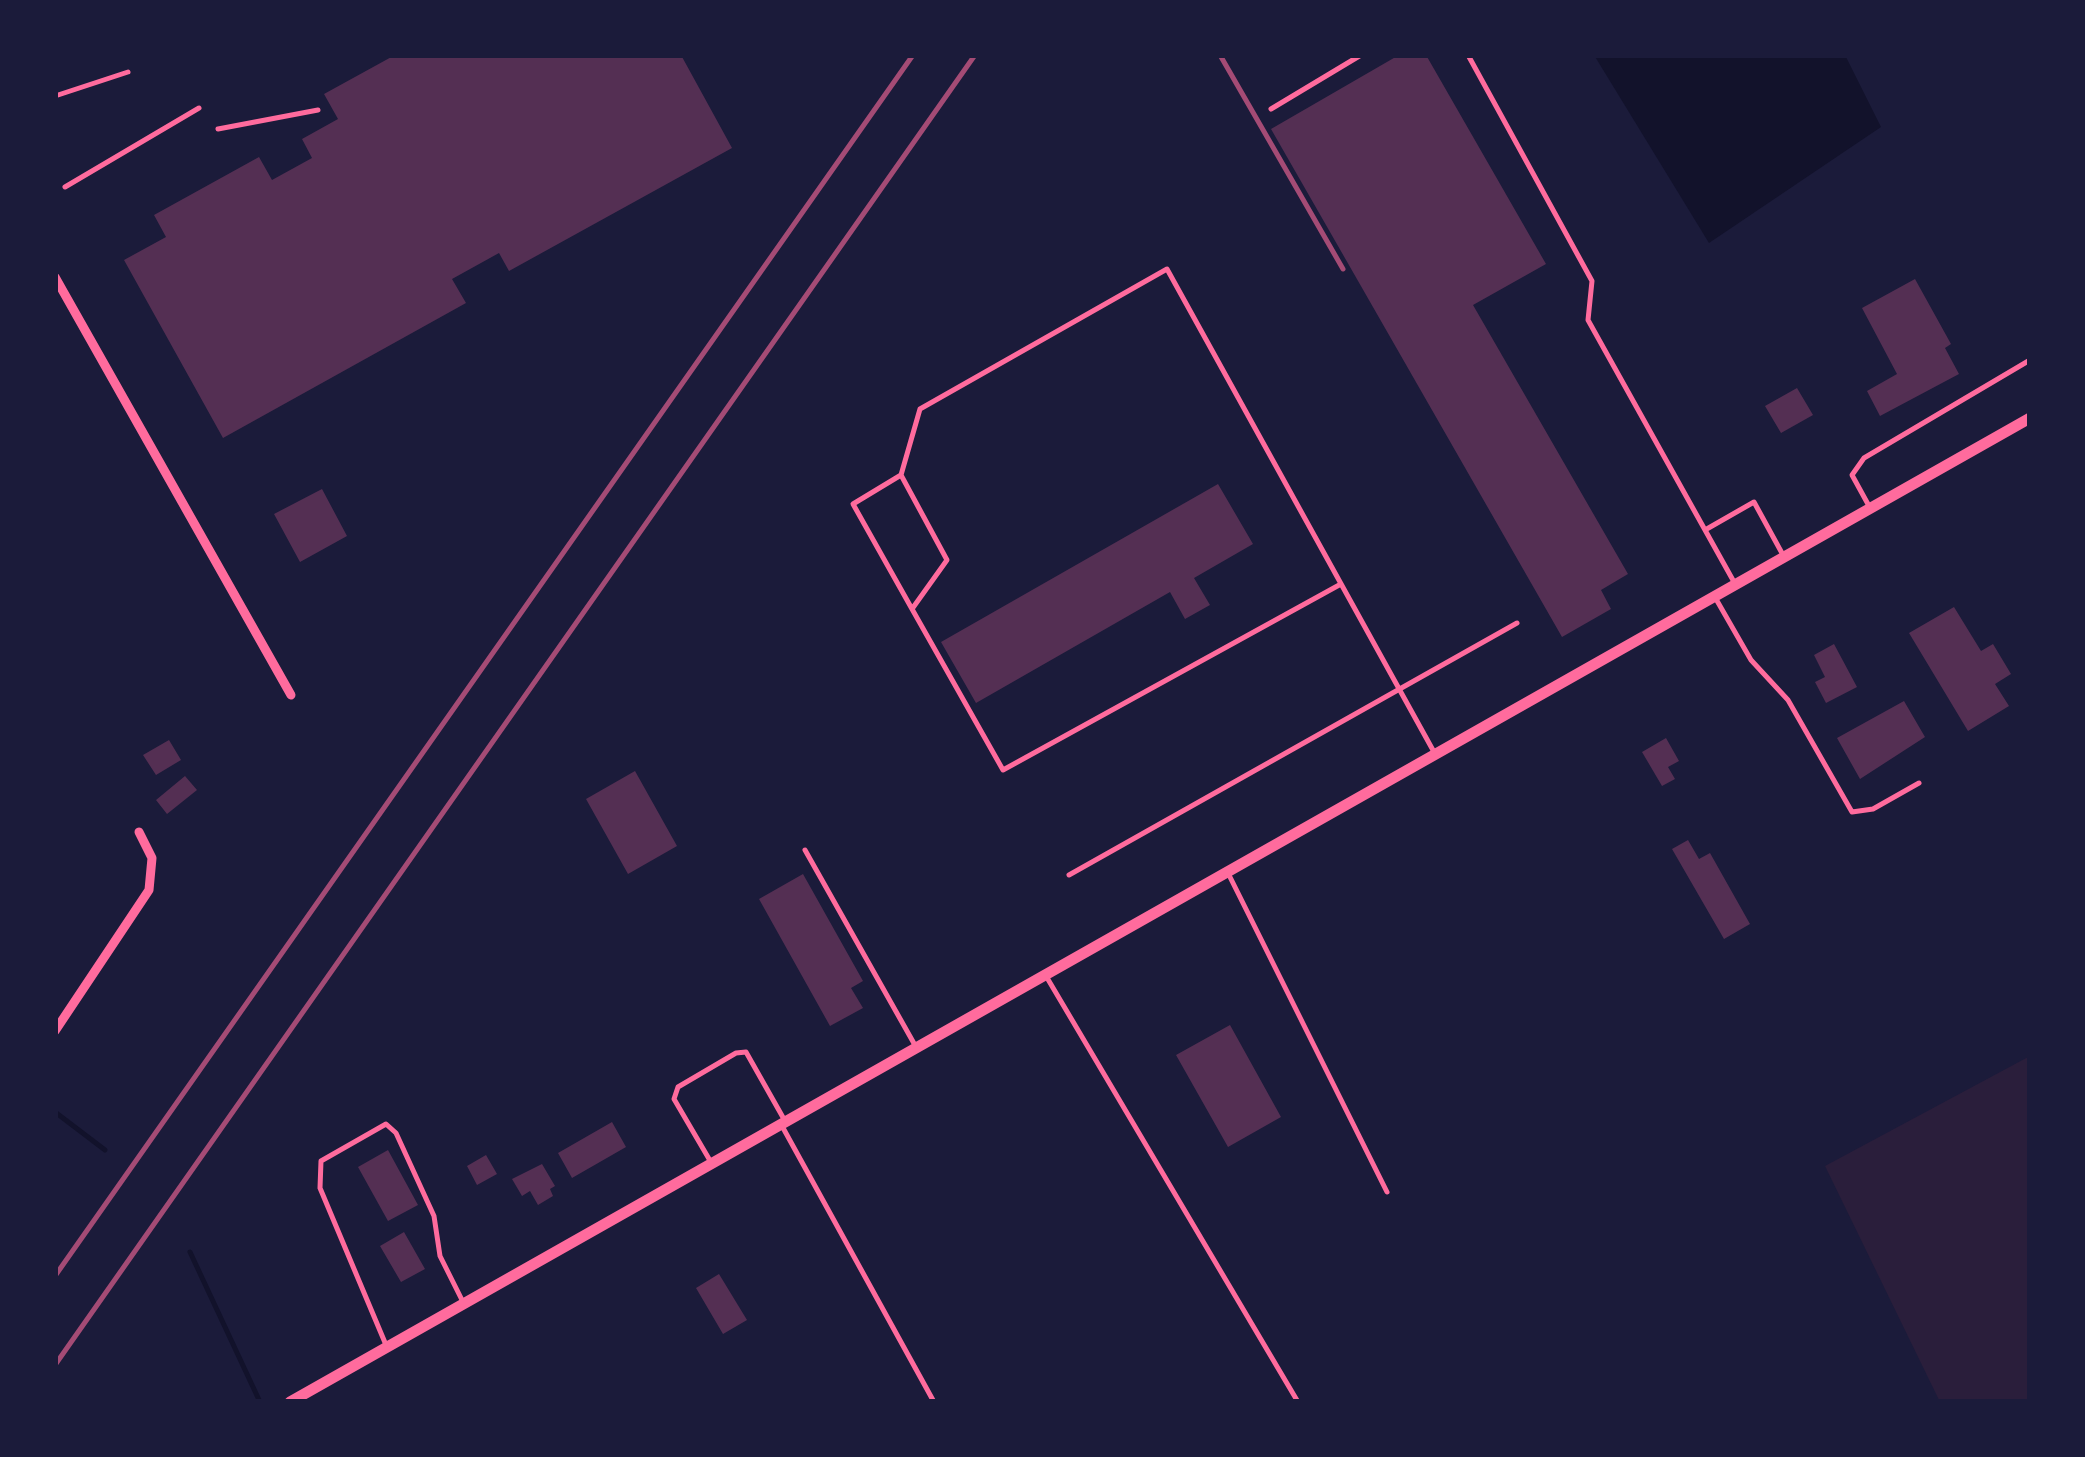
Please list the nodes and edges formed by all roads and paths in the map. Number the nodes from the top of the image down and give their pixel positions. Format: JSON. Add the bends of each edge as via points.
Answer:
{"nodes":[{"id":1,"x":1361,"y":55,"type":"edge"},
{"id":2,"x":1468,"y":55,"type":"edge"},
{"id":3,"x":128,"y":72,"type":"dead end"},
{"id":4,"x":55,"y":96,"type":"edge"},
{"id":5,"x":199,"y":108,"type":"dead end"},
{"id":6,"x":1271,"y":108,"type":"dead end"},
{"id":7,"x":318,"y":110,"type":"dead end"},
{"id":8,"x":218,"y":129,"type":"dead end"},
{"id":9,"x":65,"y":187,"type":"dead end"},
{"id":10,"x":55,"y":277,"type":"edge"},
{"id":11,"x":2030,"y":360,"type":"edge"},
{"id":12,"x":2030,"y":418,"type":"edge"},
{"id":13,"x":900,"y":475,"type":"junction"},
{"id":14,"x":1870,"y":509,"type":"junction"},
{"id":15,"x":1705,"y":530,"type":"junction"},
{"id":16,"x":1784,"y":558,"type":"junction"},
{"id":17,"x":1342,"y":584,"type":"junction"},
{"id":18,"x":1736,"y":585,"type":"junction"},
{"id":19,"x":1715,"y":597,"type":"junction"},
{"id":20,"x":912,"y":609,"type":"junction"},
{"id":21,"x":1517,"y":623,"type":"dead end"},
{"id":22,"x":1400,"y":690,"type":"junction"},
{"id":23,"x":290,"y":696,"type":"dead end"},
{"id":24,"x":1436,"y":755,"type":"junction"},
{"id":25,"x":1920,"y":783,"type":"dead end"},
{"id":26,"x":139,"y":832,"type":"dead end"},
{"id":27,"x":805,"y":850,"type":"dead end"},
{"id":28,"x":1228,"y":873,"type":"junction"},
{"id":29,"x":1069,"y":875,"type":"dead end"},
{"id":30,"x":1046,"y":976,"type":"junction"},
{"id":31,"x":55,"y":1030,"type":"edge"},
{"id":32,"x":917,"y":1050,"type":"junction"},
{"id":33,"x":784,"y":1125,"type":"junction"},
{"id":34,"x":713,"y":1166,"type":"junction"},
{"id":35,"x":1386,"y":1192,"type":"dead end"},
{"id":36,"x":464,"y":1304,"type":"junction"},
{"id":37,"x":387,"y":1348,"type":"junction"},
{"id":38,"x":290,"y":1402,"type":"edge"},
{"id":39,"x":934,"y":1402,"type":"edge"},
{"id":40,"x":1298,"y":1402,"type":"edge"}],
"edges":[{"from":1,"to":6,"type":"lane"},
{"from":2,"to":15,"type":"lane","via":[[1592,281],[1588,320]]},
{"from":3,"to":4,"type":"lane"},
{"from":5,"to":9,"type":"lane"},
{"from":7,"to":8,"type":"lane"},
{"from":10,"to":23,"type":"street"},
{"from":11,"to":14,"type":"lane","via":[[1864,458],[1852,476]]},
{"from":12,"to":14,"type":"street"},
{"from":13,"to":17,"type":"lane","via":[[920,409],[1167,269]]},
{"from":13,"to":20,"type":"lane","via":[[947,560]]},
{"from":13,"to":20,"type":"lane","via":[[853,504]]},
{"from":14,"to":16,"type":"street"},
{"from":15,"to":16,"type":"lane","via":[[1754,502]]},
{"from":15,"to":18,"type":"lane"},
{"from":16,"to":18,"type":"street"},
{"from":17,"to":20,"type":"lane","via":[[1003,770]]},
{"from":17,"to":22,"type":"lane"},
{"from":18,"to":19,"type":"street"},
{"from":19,"to":24,"type":"street"},
{"from":19,"to":25,"type":"lane","via":[[1751,660],[1788,700],[1852,812],[1873,810]]},
{"from":21,"to":22,"type":"lane"},
{"from":22,"to":24,"type":"lane"},
{"from":22,"to":29,"type":"lane"},
{"from":24,"to":28,"type":"street"},
{"from":26,"to":31,"type":"street","via":[[152,858],[149,890]]},
{"from":27,"to":32,"type":"lane"},
{"from":28,"to":30,"type":"street"},
{"from":28,"to":35,"type":"lane"},
{"from":30,"to":32,"type":"street"},
{"from":30,"to":40,"type":"lane"},
{"from":32,"to":33,"type":"street"},
{"from":33,"to":34,"type":"street"},
{"from":33,"to":34,"type":"lane","via":[[746,1052],[736,1053],[678,1087],[674,1100]]},
{"from":33,"to":39,"type":"lane"},
{"from":34,"to":36,"type":"street"},
{"from":36,"to":37,"type":"street"},
{"from":36,"to":37,"type":"lane","via":[[440,1256],[434,1216],[386,1124],[321,1161],[320,1188]]},
{"from":37,"to":38,"type":"street"}]}
